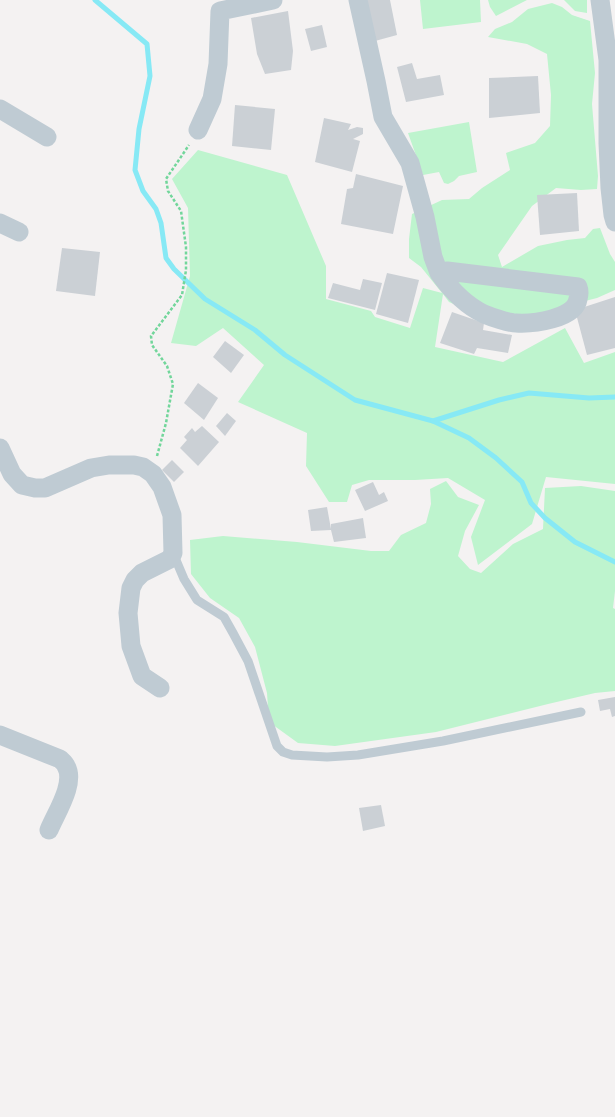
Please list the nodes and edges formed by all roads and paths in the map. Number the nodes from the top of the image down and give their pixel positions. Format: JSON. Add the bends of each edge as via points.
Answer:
{"nodes":[{"id":1,"x":274,"y":0,"type":"edge"},
{"id":2,"x":358,"y":0,"type":"edge"},
{"id":3,"x":600,"y":0,"type":"edge"},
{"id":4,"x":0,"y":109,"type":"edge"},
{"id":5,"x":198,"y":130,"type":"joint"},
{"id":6,"x":47,"y":137,"type":"dead end"},
{"id":7,"x":612,"y":161,"type":"edge"},
{"id":8,"x":615,"y":222,"type":"edge"},
{"id":9,"x":0,"y":223,"type":"edge"},
{"id":10,"x":19,"y":232,"type":"dead end"},
{"id":11,"x":440,"y":273,"type":"junction"},
{"id":12,"x":0,"y":448,"type":"edge"},
{"id":13,"x":153,"y":474,"type":"junction"},
{"id":14,"x":174,"y":553,"type":"junction"},
{"id":15,"x":160,"y":688,"type":"dead end"},
{"id":16,"x":581,"y":712,"type":"dead end"},
{"id":17,"x":0,"y":735,"type":"edge"},
{"id":18,"x":49,"y":830,"type":"dead end"}],
"edges":[{"from":1,"to":5,"type":"street","via":[[220,11],[218,64],[212,99]]},
{"from":2,"to":11,"type":"street","via":[[383,117],[410,163],[433,257]]},
{"from":3,"to":7,"type":"street","via":[[608,60]]},
{"from":4,"to":6,"type":"street"},
{"from":5,"to":13,"type":"path","via":[[166,179],[168,191],[181,211],[186,270],[182,295],[151,336],[152,345],[167,366],[173,384]]},
{"from":7,"to":8,"type":"street","via":[[610,188]]},
{"from":9,"to":10,"type":"street"},
{"from":11,"to":11,"type":"street","via":[[461,300],[484,314],[515,323],[548,320],[570,312],[577,303],[580,291],[578,287]]},
{"from":12,"to":13,"type":"street","via":[[12,474],[22,485],[35,488],[45,488],[91,468],[109,464],[143,467]]},
{"from":13,"to":14,"type":"street","via":[[162,487],[172,515]]},
{"from":14,"to":15,"type":"street","via":[[170,559],[142,573],[135,580],[131,588],[128,613],[131,646],[142,676]]},
{"from":14,"to":16,"type":"lane","via":[[184,579],[197,600],[224,617],[233,633],[248,661],[277,746],[283,752],[327,758],[358,755],[444,741]]},
{"from":17,"to":18,"type":"street","via":[[60,759],[66,764],[69,786]]}]}
